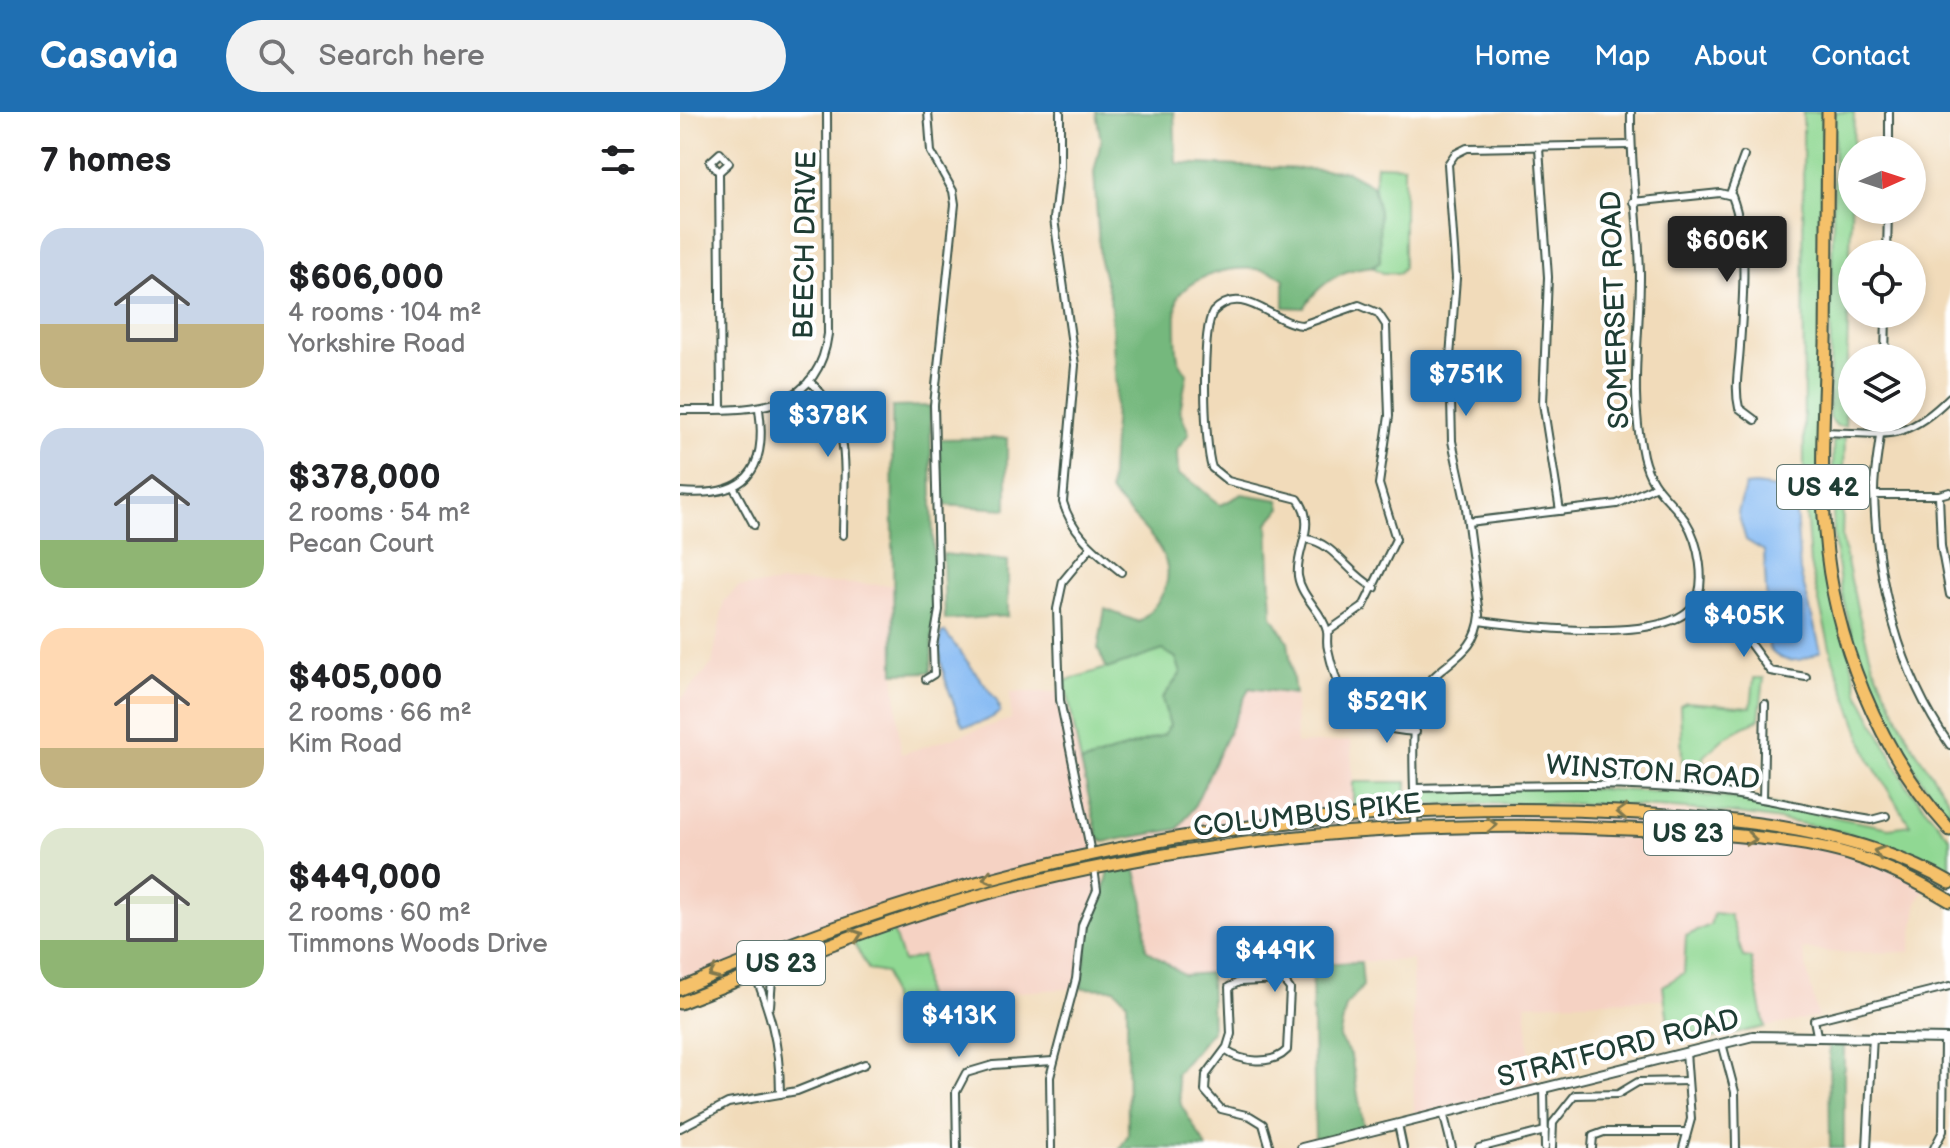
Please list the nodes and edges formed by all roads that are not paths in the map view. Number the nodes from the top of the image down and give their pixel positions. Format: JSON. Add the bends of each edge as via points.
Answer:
{"nodes":[{"id":1,"x":827,"y":112,"type":"edge"},
{"id":2,"x":928,"y":112,"type":"edge"},
{"id":3,"x":1060,"y":112,"type":"edge"},
{"id":4,"x":1631,"y":112,"type":"edge"},
{"id":5,"x":1828,"y":112,"type":"edge"},
{"id":6,"x":1889,"y":112,"type":"edge"},
{"id":7,"x":1889,"y":136,"type":"edge"},
{"id":8,"x":1630,"y":145,"type":"junction"},
{"id":9,"x":1539,"y":148,"type":"junction"},
{"id":10,"x":1744,"y":156,"type":"dead end"},
{"id":11,"x":719,"y":172,"type":"dead end"},
{"id":12,"x":1730,"y":194,"type":"junction"},
{"id":13,"x":1633,"y":202,"type":"junction"},
{"id":14,"x":809,"y":381,"type":"junction"},
{"id":15,"x":1950,"y":397,"type":"edge"},
{"id":16,"x":721,"y":409,"type":"junction"},
{"id":17,"x":759,"y":409,"type":"junction"},
{"id":18,"x":680,"y":410,"type":"edge"},
{"id":19,"x":1755,"y":420,"type":"dead end"},
{"id":20,"x":1824,"y":432,"type":"junction"},
{"id":21,"x":1881,"y":433,"type":"junction"},
{"id":22,"x":1654,"y":487,"type":"junction"},
{"id":23,"x":734,"y":488,"type":"junction"},
{"id":24,"x":680,"y":492,"type":"edge"},
{"id":25,"x":1950,"y":492,"type":"edge"},
{"id":26,"x":1875,"y":495,"type":"junction"},
{"id":27,"x":1939,"y":495,"type":"junction"},
{"id":28,"x":1560,"y":511,"type":"junction"},
{"id":29,"x":1468,"y":522,"type":"junction"},
{"id":30,"x":754,"y":525,"type":"dead end"},
{"id":31,"x":843,"y":535,"type":"dead end"},
{"id":32,"x":1306,"y":539,"type":"junction"},
{"id":33,"x":1091,"y":547,"type":"junction"},
{"id":34,"x":1121,"y":572,"type":"dead end"},
{"id":35,"x":1375,"y":588,"type":"junction"},
{"id":36,"x":1950,"y":595,"type":"edge"},
{"id":37,"x":1691,"y":609,"type":"junction"},
{"id":38,"x":1480,"y":621,"type":"junction"},
{"id":39,"x":1327,"y":632,"type":"junction"},
{"id":40,"x":1806,"y":677,"type":"dead end"},
{"id":41,"x":926,"y":679,"type":"dead end"},
{"id":42,"x":1765,"y":704,"type":"dead end"},
{"id":43,"x":1416,"y":728,"type":"junction"},
{"id":44,"x":1950,"y":745,"type":"edge"},
{"id":45,"x":1416,"y":788,"type":"junction"},
{"id":46,"x":1763,"y":799,"type":"junction"},
{"id":47,"x":1415,"y":810,"type":"junction"},
{"id":48,"x":1341,"y":816,"type":"junction"},
{"id":49,"x":1886,"y":816,"type":"dead end"},
{"id":50,"x":1414,"y":827,"type":"junction"},
{"id":51,"x":1950,"y":830,"type":"edge"},
{"id":52,"x":1342,"y":831,"type":"junction"},
{"id":53,"x":1162,"y":838,"type":"junction"},
{"id":54,"x":1091,"y":853,"type":"junction"},
{"id":55,"x":1094,"y":868,"type":"junction"},
{"id":56,"x":1950,"y":883,"type":"edge"},
{"id":57,"x":1014,"y":886,"type":"junction"},
{"id":58,"x":1949,"y":900,"type":"edge"},
{"id":59,"x":749,"y":959,"type":"junction"},
{"id":60,"x":773,"y":966,"type":"junction"},
{"id":61,"x":755,"y":974,"type":"junction"},
{"id":62,"x":1950,"y":986,"type":"edge"},
{"id":63,"x":680,"y":989,"type":"edge"},
{"id":64,"x":680,"y":1003,"type":"edge"},
{"id":65,"x":770,"y":1009,"type":"junction"},
{"id":66,"x":1817,"y":1035,"type":"junction"},
{"id":67,"x":1873,"y":1036,"type":"junction"},
{"id":68,"x":1947,"y":1039,"type":"edge"},
{"id":69,"x":1722,"y":1043,"type":"junction"},
{"id":70,"x":1225,"y":1050,"type":"junction"},
{"id":71,"x":1686,"y":1052,"type":"junction"},
{"id":72,"x":1053,"y":1061,"type":"junction"},
{"id":73,"x":865,"y":1064,"type":"dead end"},
{"id":74,"x":1573,"y":1080,"type":"junction"},
{"id":75,"x":1688,"y":1081,"type":"junction"},
{"id":76,"x":1544,"y":1087,"type":"junction"},
{"id":77,"x":780,"y":1094,"type":"junction"},
{"id":78,"x":1575,"y":1095,"type":"junction"},
{"id":79,"x":1443,"y":1112,"type":"junction"},
{"id":80,"x":1398,"y":1124,"type":"junction"},
{"id":81,"x":680,"y":1128,"type":"edge"},
{"id":82,"x":1545,"y":1131,"type":"junction"},
{"id":83,"x":1687,"y":1132,"type":"junction"},
{"id":84,"x":957,"y":1148,"type":"edge"},
{"id":85,"x":1051,"y":1148,"type":"edge"},
{"id":86,"x":1270,"y":1148,"type":"edge"},
{"id":87,"x":1302,"y":1148,"type":"edge"},
{"id":88,"x":1403,"y":1148,"type":"edge"},
{"id":89,"x":1452,"y":1148,"type":"edge"},
{"id":90,"x":1479,"y":1148,"type":"edge"},
{"id":91,"x":1545,"y":1148,"type":"edge"},
{"id":92,"x":1552,"y":1148,"type":"edge"},
{"id":93,"x":1592,"y":1148,"type":"edge"},
{"id":94,"x":1683,"y":1148,"type":"edge"},
{"id":95,"x":1736,"y":1148,"type":"edge"},
{"id":96,"x":1867,"y":1148,"type":"edge"},
{"id":97,"x":1934,"y":1148,"type":"edge"}],
"edges":[{"from":1,"to":14,"type":"street","name":"BEECH DRIVE","via":[[828,334]]},
{"from":2,"to":41,"type":"street","via":[[929,144],[955,204],[934,395],[939,610],[934,674]]},
{"from":3,"to":33,"type":"street","via":[[1054,219],[1075,365],[1062,492],[1070,522]]},
{"from":4,"to":8,"type":"street","name":"SOMERSET ROAD"},
{"from":5,"to":20,"type":"highway","number":"US 42"},
{"from":6,"to":7,"type":"street"},
{"from":8,"to":9,"type":"street"},
{"from":8,"to":13,"type":"street","name":"SOMERSET ROAD"},
{"from":9,"to":28,"type":"street","via":[[1548,277],[1543,403]]},
{"from":9,"to":29,"type":"street","via":[[1467,148],[1448,164],[1456,278],[1450,357],[1452,441]]},
{"from":10,"to":12,"type":"street"},
{"from":11,"to":16,"type":"street"},
{"from":12,"to":13,"type":"street"},
{"from":12,"to":19,"type":"street","via":[[1741,221],[1736,394],[1739,408]]},
{"from":13,"to":22,"type":"street","name":"SOMERSET ROAD","via":[[1640,277],[1635,403]]},
{"from":14,"to":17,"type":"street","name":"BEECH DRIVE","via":[[786,400]]},
{"from":14,"to":31,"type":"street","via":[[828,399],[841,426]]},
{"from":15,"to":21,"type":"street","via":[[1921,425]]},
{"from":16,"to":17,"type":"street","name":"BEECH DRIVE"},
{"from":16,"to":18,"type":"street","name":"BEECH DRIVE"},
{"from":17,"to":23,"type":"street","via":[[761,453],[753,470]]},
{"from":20,"to":21,"type":"street"},
{"from":20,"to":51,"type":"highway","number":"US 42","via":[[1826,542],[1847,642],[1890,746]]},
{"from":21,"to":26,"type":"street"},
{"from":22,"to":28,"type":"street","via":[[1623,503]]},
{"from":22,"to":37,"type":"street","name":"SOMERSET ROAD","via":[[1684,519],[1694,539],[1700,584]]},
{"from":23,"to":24,"type":"street","via":[[709,495]]},
{"from":23,"to":30,"type":"street"},
{"from":25,"to":27,"type":"street"},
{"from":26,"to":27,"type":"street"},
{"from":26,"to":44,"type":"street","via":[[1880,557],[1898,639]]},
{"from":27,"to":36,"type":"street"},
{"from":28,"to":29,"type":"street"},
{"from":29,"to":38,"type":"street"},
{"from":32,"to":35,"type":"street","via":[[1323,542],[1361,581]]},
{"from":32,"to":35,"type":"street","via":[[1307,519],[1296,498],[1228,481],[1212,468],[1206,418],[1208,330],[1210,317],[1222,303],[1245,301],[1298,325],[1347,306],[1364,306],[1381,316],[1387,329],[1389,416],[1379,484],[1396,536]]},
{"from":32,"to":39,"type":"street","via":[[1299,581]]},
{"from":33,"to":34,"type":"street"},
{"from":33,"to":54,"type":"street","via":[[1063,581],[1057,609],[1060,700]]},
{"from":35,"to":39,"type":"street","via":[[1358,611]]},
{"from":37,"to":38,"type":"street","via":[[1638,628],[1542,628]]},
{"from":37,"to":40,"type":"street","via":[[1743,634],[1770,671]]},
{"from":38,"to":43,"type":"street","via":[[1468,649],[1425,687]]},
{"from":39,"to":43,"type":"street","via":[[1342,695],[1353,712],[1381,729]]},
{"from":42,"to":46,"type":"street"},
{"from":43,"to":45,"type":"street"},
{"from":45,"to":46,"type":"street","name":"WINSTON ROAD","via":[[1594,784]]},
{"from":45,"to":47,"type":"street"},
{"from":46,"to":49,"type":"street","name":"WINSTON ROAD","via":[[1871,820]]},
{"from":47,"to":48,"type":"highway","name":"COLUMBUS PIKE","number":"US 23"},
{"from":47,"to":50,"type":"street"},
{"from":56,"to":47,"type":"highway","name":"COLUMBUS PIKE","number":"US 23","one_way":true,"via":[[1868,848],[1744,823],[1596,811]]},
{"from":48,"to":52,"type":"street"},
{"from":48,"to":53,"type":"highway","name":"COLUMBUS PIKE","number":"US 23"},
{"from":50,"to":52,"type":"highway","name":"COLUMBUS PIKE","number":"US 23"},
{"from":50,"to":58,"type":"highway","name":"COLUMBUS PIKE","number":"US 23","one_way":true,"via":[[1570,826],[1776,842],[1852,855]]},
{"from":52,"to":55,"type":"highway","name":"COLUMBUS PIKE","number":"US 23","via":[[1218,845]]},
{"from":53,"to":54,"type":"highway","name":"COLUMBUS PIKE","number":"US 23"},
{"from":53,"to":55,"type":"highway","via":[[1155,846],[1103,859]]},
{"from":54,"to":57,"type":"highway","via":[[1082,862],[1020,879]]},
{"from":54,"to":59,"type":"highway","name":"COLUMBUS PIKE","number":"US 23","one_way":true,"via":[[905,901]]},
{"from":55,"to":57,"type":"highway","name":"COLUMBUS PIKE","number":"US 23"},
{"from":55,"to":72,"type":"street","via":[[1097,890],[1082,925],[1076,979]]},
{"from":60,"to":57,"type":"highway","name":"COLUMBUS PIKE","number":"US 23","one_way":true},
{"from":59,"to":61,"type":"street"},
{"from":59,"to":63,"type":"highway","name":"COLUMBUS PIKE","number":"US 23","one_way":true},
{"from":60,"to":61,"type":"highway","name":"COLUMBUS PIKE","number":"US 23"},
{"from":60,"to":65,"type":"street"},
{"from":61,"to":64,"type":"highway","name":"COLUMBUS PIKE","number":"US 23"},
{"from":61,"to":65,"type":"street"},
{"from":62,"to":66,"type":"street","via":[[1814,1020]]},
{"from":65,"to":77,"type":"street"},
{"from":66,"to":67,"type":"street","name":"STRATFORD ROAD"},
{"from":66,"to":69,"type":"street","name":"STRATFORD ROAD","via":[[1753,1036]]},
{"from":67,"to":68,"type":"street","name":"STRATFORD ROAD"},
{"from":67,"to":96,"type":"street"},
{"from":68,"to":97,"type":"street","via":[[1943,1131]]},
{"from":69,"to":71,"type":"street","name":"STRATFORD ROAD"},
{"from":69,"to":95,"type":"street","via":[[1735,1092]]},
{"from":70,"to":70,"type":"street","via":[[1231,1034],[1229,987],[1283,980],[1291,999],[1287,1050],[1277,1059],[1240,1060]]},
{"from":70,"to":86,"type":"street","via":[[1206,1075],[1207,1095],[1221,1109],[1263,1124]]},
{"from":71,"to":74,"type":"street","name":"STRATFORD ROAD"},
{"from":71,"to":75,"type":"street"},
{"from":72,"to":84,"type":"street","via":[[993,1065],[966,1073],[956,1092]]},
{"from":72,"to":85,"type":"street"},
{"from":73,"to":77,"type":"street"},
{"from":74,"to":76,"type":"street","name":"STRATFORD ROAD"},
{"from":74,"to":78,"type":"street"},
{"from":75,"to":78,"type":"street","via":[[1638,1082],[1618,1094]]},
{"from":75,"to":83,"type":"street"},
{"from":76,"to":79,"type":"street","name":"STRATFORD ROAD"},
{"from":76,"to":82,"type":"street"},
{"from":77,"to":81,"type":"street","via":[[728,1103]]},
{"from":78,"to":92,"type":"street","via":[[1553,1123]]},
{"from":79,"to":80,"type":"street","name":"STRATFORD ROAD"},
{"from":79,"to":89,"type":"street"},
{"from":80,"to":87,"type":"street","name":"STRATFORD ROAD"},
{"from":80,"to":88,"type":"street"},
{"from":82,"to":90,"type":"street"},
{"from":82,"to":91,"type":"street"},
{"from":83,"to":93,"type":"street","via":[[1604,1132],[1593,1136]]},
{"from":83,"to":94,"type":"street"}]}
